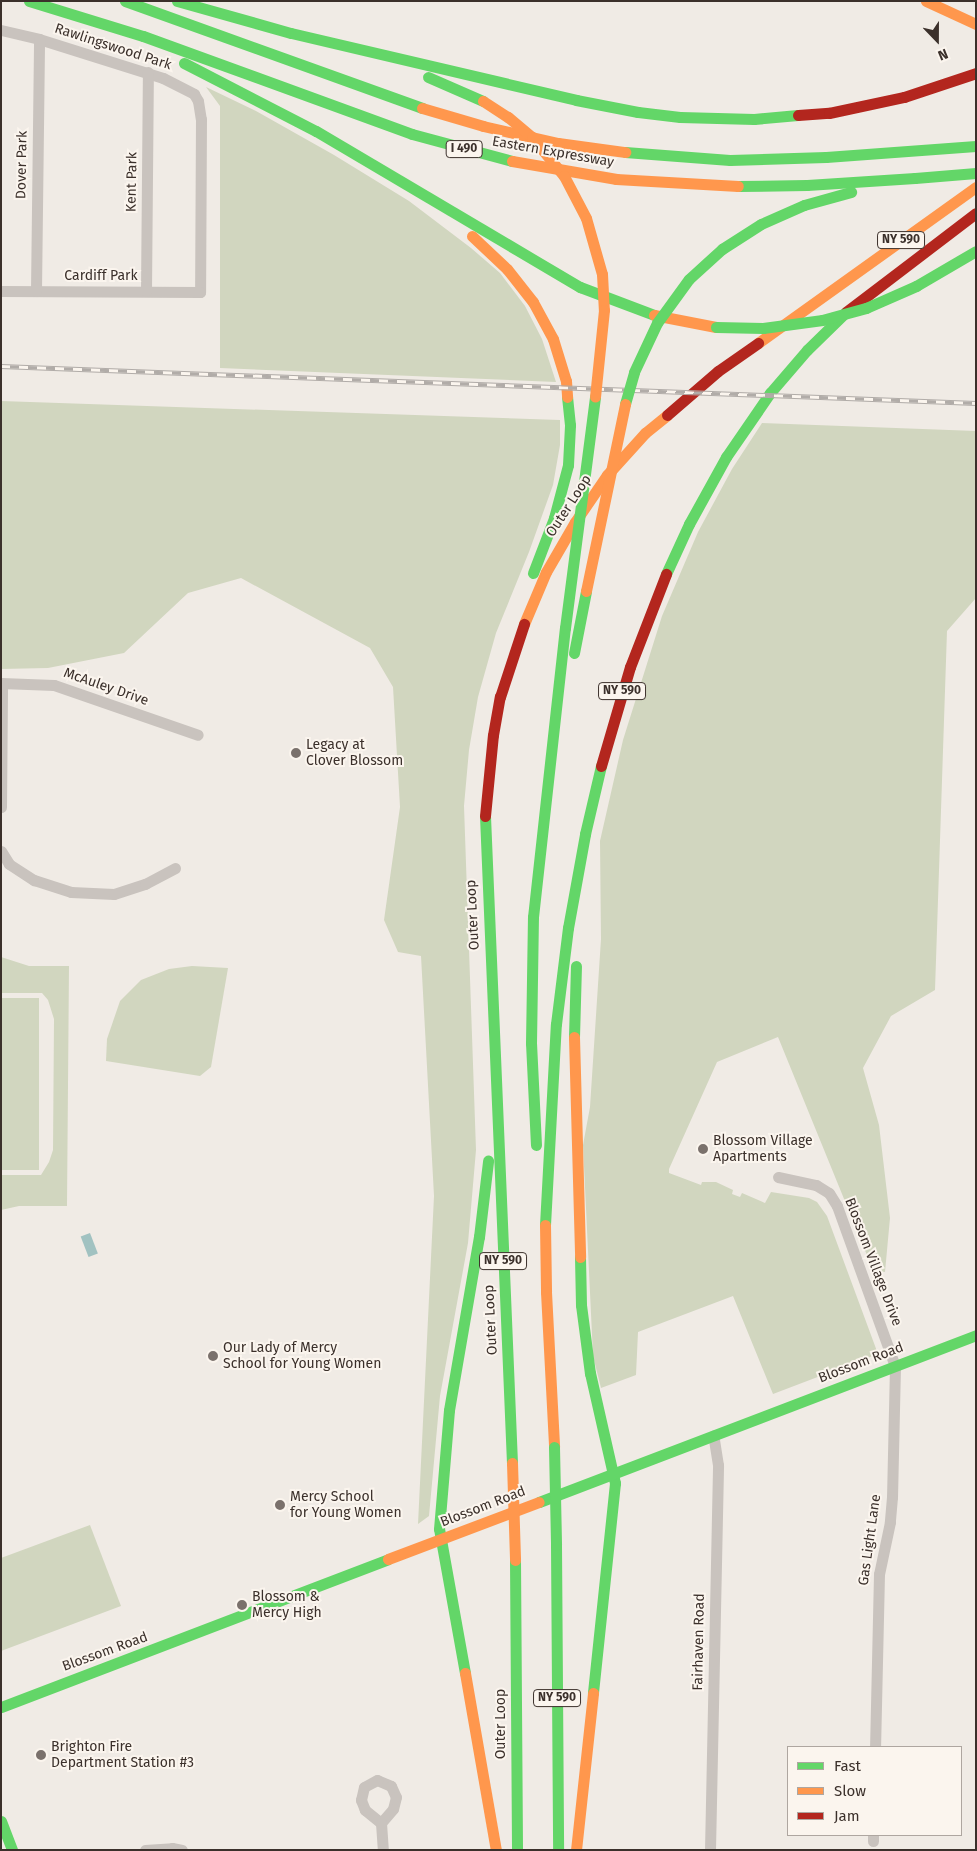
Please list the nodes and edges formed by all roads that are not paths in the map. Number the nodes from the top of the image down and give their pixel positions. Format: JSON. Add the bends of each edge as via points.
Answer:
{"nodes":[{"id":1,"x":124,"y":1,"type":"edge"},
{"id":2,"x":177,"y":1,"type":"edge"},
{"id":3,"x":926,"y":1,"type":"edge"},
{"id":4,"x":31,"y":2,"type":"edge"},
{"id":5,"x":948,"y":5,"type":"edge"},
{"id":6,"x":976,"y":24,"type":"edge"},
{"id":7,"x":1,"y":30,"type":"edge"},
{"id":8,"x":291,"y":33,"type":"junction"},
{"id":9,"x":38,"y":39,"type":"junction"},
{"id":10,"x":148,"y":72,"type":"junction"},
{"id":11,"x":976,"y":73,"type":"edge"},
{"id":12,"x":976,"y":146,"type":"edge"},
{"id":13,"x":976,"y":173,"type":"edge"},
{"id":14,"x":915,"y":178,"type":"junction"},
{"id":15,"x":408,"y":187,"type":"junction"},
{"id":16,"x":976,"y":187,"type":"edge"},
{"id":17,"x":976,"y":213,"type":"edge"},
{"id":18,"x":976,"y":251,"type":"edge"},
{"id":19,"x":1,"y":291,"type":"edge"},
{"id":20,"x":36,"y":291,"type":"junction"},
{"id":21,"x":146,"y":291,"type":"junction"},
{"id":22,"x":200,"y":292,"type":"joint"},
{"id":23,"x":826,"y":292,"type":"junction"},
{"id":24,"x":2,"y":683,"type":"edge"},
{"id":25,"x":500,"y":697,"type":"junction"},
{"id":26,"x":198,"y":735,"type":"dead end"},
{"id":27,"x":598,"y":777,"type":"junction"},
{"id":28,"x":1,"y":807,"type":"edge"},
{"id":29,"x":544,"y":810,"type":"junction"},
{"id":30,"x":1,"y":852,"type":"edge"},
{"id":31,"x":175,"y":868,"type":"dead end"},
{"id":32,"x":494,"y":1058,"type":"junction"},
{"id":33,"x":778,"y":1177,"type":"dead end"},
{"id":34,"x":546,"y":1292,"type":"junction"},
{"id":35,"x":976,"y":1335,"type":"edge"},
{"id":36,"x":895,"y":1366,"type":"junction"},
{"id":37,"x":713,"y":1435,"type":"junction"},
{"id":38,"x":614,"y":1473,"type":"junction"},
{"id":39,"x":440,"y":1540,"type":"junction"},
{"id":40,"x":1,"y":1707,"type":"edge"},
{"id":41,"x":875,"y":1746,"type":"edge"},
{"id":42,"x":1,"y":1821,"type":"edge"},
{"id":43,"x":381,"y":1823,"type":"dead end"},
{"id":44,"x":12,"y":1850,"type":"edge"},
{"id":45,"x":145,"y":1850,"type":"edge"},
{"id":46,"x":182,"y":1850,"type":"edge"},
{"id":47,"x":383,"y":1850,"type":"edge"},
{"id":48,"x":496,"y":1850,"type":"edge"},
{"id":49,"x":517,"y":1850,"type":"edge"},
{"id":50,"x":558,"y":1850,"type":"edge"},
{"id":51,"x":576,"y":1850,"type":"edge"},
{"id":52,"x":710,"y":1850,"type":"edge"}],
"edges":[{"from":1,"to":12,"type":"main road","name":"Eastern Expressway","number":"I 490","via":[[410,105],[558,143],[654,156],[740,160]]},
{"from":2,"to":8,"type":"main road"},
{"from":3,"to":5,"type":"main road"},
{"from":4,"to":14,"type":"main road","name":"Eastern Expressway","number":"I 490","via":[[179,48],[412,134],[524,164],[616,179],[712,186],[807,185]]},
{"from":4,"to":15,"type":"main road","via":[[194,67],[296,120]]},
{"from":5,"to":6,"type":"main road"},
{"from":7,"to":9,"type":"street","name":"Rawlingswood Park"},
{"from":8,"to":11,"type":"main road","via":[[576,100],[687,118],[754,119],[829,112],[904,97]]},
{"from":8,"to":29,"type":"main road","bridge":true,"via":[[439,81],[483,101],[532,137],[564,176],[589,226],[602,274],[602,351]]},
{"from":9,"to":10,"type":"street","name":"Rawlingswood Park"},
{"from":9,"to":20,"type":"street","name":"Dover Park"},
{"from":10,"to":21,"type":"street","name":"Kent Park"},
{"from":10,"to":22,"type":"street","name":"Rawlingswood Park","via":[[194,94],[200,109]]},
{"from":13,"to":14,"type":"main road","name":"Eastern Expressway","number":"I 490","bridge":true},
{"from":13,"to":23,"type":"main road"},
{"from":14,"to":29,"type":"main road","bridge":true,"via":[[840,195],[778,215],[754,228],[722,249],[689,279],[657,323],[634,372],[623,413]]},
{"from":15,"to":18,"type":"main road","bridge":true,"via":[[598,296],[653,316],[716,327],[763,328],[822,320],[861,310],[916,286]]},
{"from":15,"to":25,"type":"main road","via":[[483,246],[521,285],[550,333],[566,381],[570,439],[564,483],[516,622]]},
{"from":16,"to":23,"type":"main road","name":"Outer Loop","number":"NY 590"},
{"from":17,"to":27,"type":"main road","number":"NY 590","via":[[834,323],[782,378],[737,440],[689,524],[657,594],[624,685]]},
{"from":19,"to":20,"type":"street","name":"Cardiff Park"},
{"from":20,"to":21,"type":"street","name":"Cardiff Park"},
{"from":21,"to":22,"type":"street","name":"Cardiff Park"},
{"from":23,"to":25,"type":"main road","name":"Outer Loop","number":"NY 590","via":[[681,401],[645,433],[614,468],[575,522],[546,572],[516,642]]},
{"from":24,"to":26,"type":"street","name":"McAuley Drive","via":[[54,685]]},
{"from":24,"to":28,"type":"street"},
{"from":25,"to":32,"type":"main road","name":"Outer Loop","number":"NY 590","via":[[490,754],[485,830]]},
{"from":27,"to":34,"type":"main road","number":"NY 590","via":[[574,890],[556,1024],[545,1196]]},
{"from":27,"to":38,"type":"main road","via":[[576,964],[574,1056],[583,1328],[590,1373]]},
{"from":29,"to":34,"type":"main road","via":[[534,912],[531,1014],[532,1089]]},
{"from":30,"to":31,"type":"street","via":[[9,864],[34,880],[71,892],[114,894],[145,884]]},
{"from":32,"to":39,"type":"main road","via":[[484,1201],[449,1410]]},
{"from":32,"to":49,"type":"main road","name":"Outer Loop","number":"NY 590","bridge":true,"via":[[515,1560]]},
{"from":33,"to":36,"type":"street","name":"Blossom Village Drive","via":[[816,1185],[829,1193],[837,1206]]},
{"from":34,"to":50,"type":"main road","number":"NY 590","bridge":true,"via":[[554,1447]]},
{"from":35,"to":36,"type":"main road","name":"Blossom Road"},
{"from":36,"to":37,"type":"main road","name":"Blossom Road"},
{"from":36,"to":41,"type":"street","name":"Gas Light Lane","via":[[892,1496],[879,1574]]},
{"from":37,"to":38,"type":"main road","name":"Blossom Road"},
{"from":37,"to":52,"type":"street","name":"Fairhaven Road","via":[[718,1465]]},
{"from":38,"to":39,"type":"main road","name":"Blossom Road"},
{"from":38,"to":51,"type":"main road"},
{"from":39,"to":40,"type":"main road","name":"Blossom Road"},
{"from":39,"to":48,"type":"main road"},
{"from":42,"to":44,"type":"main road"},
{"from":43,"to":47,"type":"street"},
{"from":45,"to":46,"type":"street"}]}
